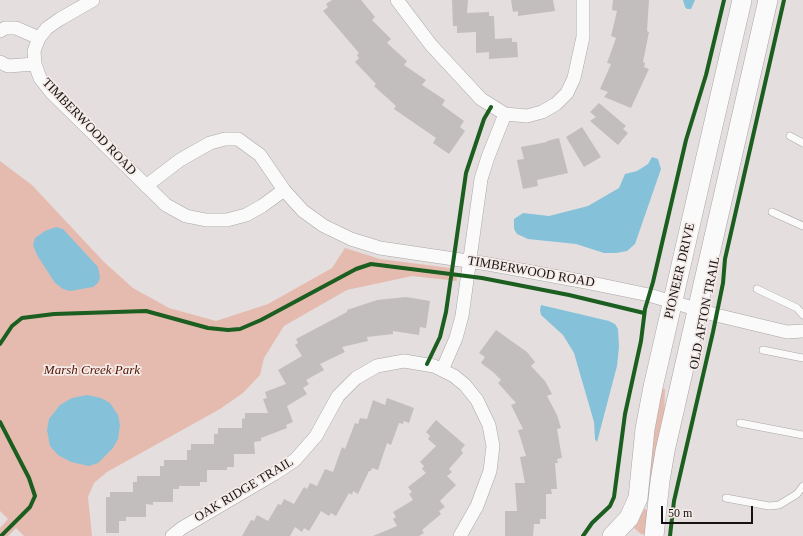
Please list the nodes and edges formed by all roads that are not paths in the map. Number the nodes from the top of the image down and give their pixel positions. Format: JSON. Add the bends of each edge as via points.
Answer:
{"nodes":[{"id":1,"x":93,"y":0,"type":"edge"},
{"id":2,"x":397,"y":0,"type":"edge"},
{"id":3,"x":583,"y":0,"type":"edge"},
{"id":4,"x":742,"y":0,"type":"edge"},
{"id":5,"x":768,"y":0,"type":"edge"},
{"id":6,"x":0,"y":31,"type":"edge"},
{"id":7,"x":39,"y":38,"type":"junction"},
{"id":8,"x":0,"y":62,"type":"edge"},
{"id":9,"x":35,"y":64,"type":"junction"},
{"id":10,"x":505,"y":114,"type":"junction"},
{"id":11,"x":790,"y":136,"type":"dead end"},
{"id":12,"x":803,"y":142,"type":"edge"},
{"id":13,"x":146,"y":186,"type":"junction"},
{"id":14,"x":284,"y":190,"type":"junction"},
{"id":15,"x":772,"y":212,"type":"dead end"},
{"id":16,"x":803,"y":226,"type":"edge"},
{"id":17,"x":469,"y":261,"type":"junction"},
{"id":18,"x":757,"y":289,"type":"dead end"},
{"id":19,"x":673,"y":302,"type":"junction"},
{"id":20,"x":698,"y":310,"type":"junction"},
{"id":21,"x":803,"y":315,"type":"edge"},
{"id":22,"x":803,"y":331,"type":"edge"},
{"id":23,"x":763,"y":350,"type":"dead end"},
{"id":24,"x":803,"y":358,"type":"edge"},
{"id":25,"x":442,"y":368,"type":"junction"},
{"id":26,"x":740,"y":423,"type":"dead end"},
{"id":27,"x":803,"y":435,"type":"edge"},
{"id":28,"x":803,"y":486,"type":"edge"},
{"id":29,"x":726,"y":498,"type":"dead end"},
{"id":30,"x":172,"y":536,"type":"edge"},
{"id":31,"x":460,"y":536,"type":"edge"},
{"id":32,"x":612,"y":536,"type":"edge"},
{"id":33,"x":654,"y":536,"type":"edge"}],
"edges":[{"from":1,"to":7,"type":"street","via":[[47,28]]},
{"from":2,"to":10,"type":"street","via":[[431,45],[476,93],[491,107]]},
{"from":3,"to":10,"type":"street","via":[[583,37],[574,78],[567,93],[556,104],[542,112],[527,116]]},
{"from":4,"to":19,"type":"street","name":"PIONEER DRIVE"},
{"from":5,"to":20,"type":"street","name":"PIONEER DRIVE"},
{"from":6,"to":7,"type":"street","via":[[5,28],[16,28]]},
{"from":7,"to":9,"type":"street","name":"TIMBERWOOD ROAD","via":[[34,51]]},
{"from":8,"to":9,"type":"street","via":[[8,66]]},
{"from":9,"to":13,"type":"street","name":"TIMBERWOOD ROAD","via":[[40,78],[51,92]]},
{"from":10,"to":17,"type":"street","via":[[481,179]]},
{"from":11,"to":12,"type":"lane"},
{"from":13,"to":14,"type":"street","name":"TIMBERWOOD ROAD","via":[[166,205],[186,216],[206,220],[227,220],[246,215]]},
{"from":13,"to":14,"type":"street","name":"TIMBERWOOD ROAD","via":[[180,160],[210,143],[238,139],[260,155]]},
{"from":14,"to":17,"type":"street","name":"TIMBERWOOD ROAD","via":[[303,211],[324,226],[351,239],[380,248]]},
{"from":15,"to":16,"type":"lane"},
{"from":17,"to":19,"type":"street","name":"TIMBERWOOD ROAD","via":[[564,277]]},
{"from":17,"to":25,"type":"street","via":[[460,325]]},
{"from":18,"to":21,"type":"lane","via":[[797,308]]},
{"from":19,"to":20,"type":"street","name":"TIMBERWOOD ROAD"},
{"from":19,"to":32,"type":"street","name":"PIONEER DRIVE","via":[[647,419],[638,498],[629,518]]},
{"from":20,"to":22,"type":"street","name":"TIMBERWOOD ROAD","via":[[787,332]]},
{"from":20,"to":33,"type":"street","name":"PIONEER DRIVE","via":[[663,463]]},
{"from":23,"to":24,"type":"lane"},
{"from":25,"to":30,"type":"street","name":"OAK RIDGE TRAIL","via":[[404,361],[377,366],[359,375],[341,392],[318,433],[294,460]]},
{"from":25,"to":31,"type":"street","name":"OAK RIDGE TRAIL","via":[[465,385],[477,400],[489,425],[493,446],[486,486]]},
{"from":26,"to":27,"type":"lane"},
{"from":28,"to":29,"type":"lane","via":[[797,494],[779,505],[769,506]]}]}
